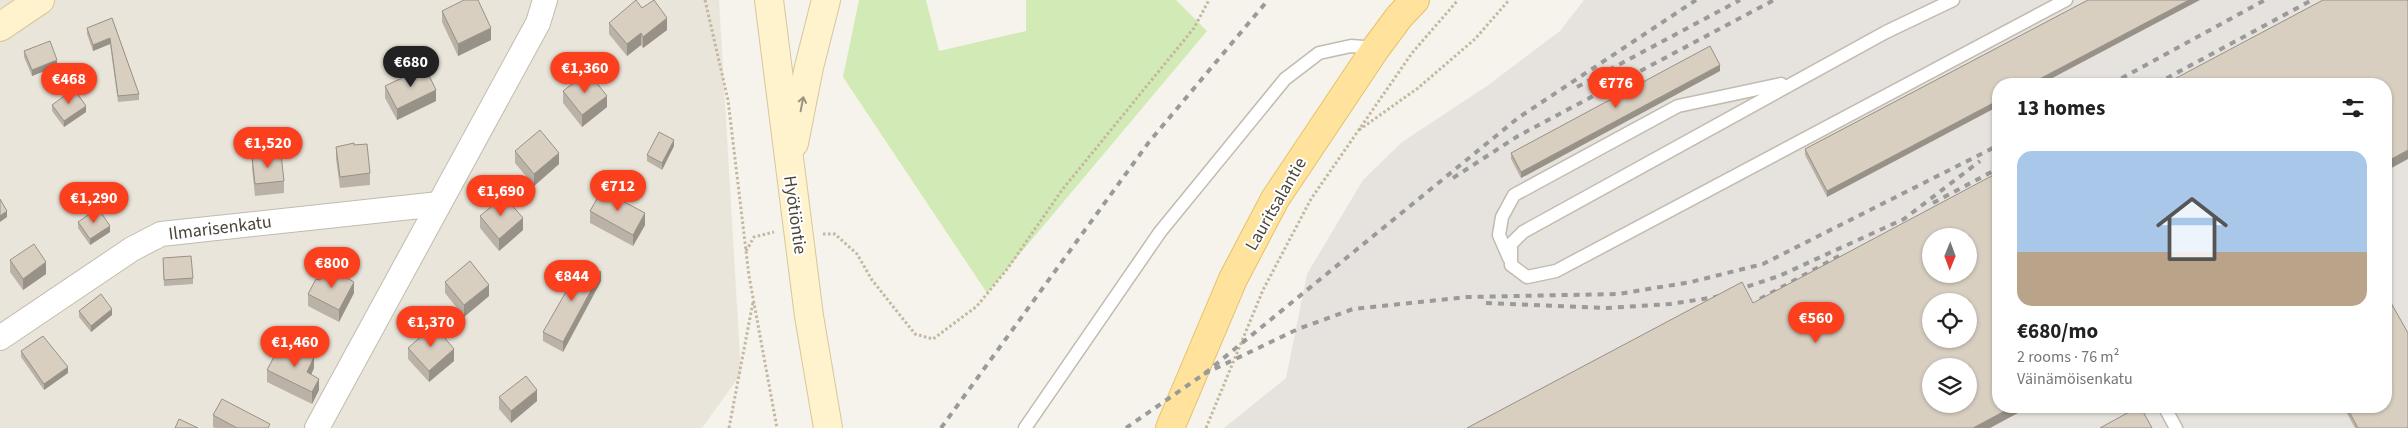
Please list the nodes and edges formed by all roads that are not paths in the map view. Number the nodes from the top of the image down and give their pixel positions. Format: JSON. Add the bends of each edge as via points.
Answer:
{"nodes":[{"id":1,"x":40,"y":0,"type":"edge"},
{"id":2,"x":545,"y":0,"type":"edge"},
{"id":3,"x":768,"y":0,"type":"edge"},
{"id":4,"x":826,"y":0,"type":"edge"},
{"id":5,"x":1415,"y":0,"type":"edge"},
{"id":6,"x":1953,"y":0,"type":"edge"},
{"id":7,"x":2066,"y":0,"type":"edge"},
{"id":8,"x":0,"y":27,"type":"edge"},
{"id":9,"x":1376,"y":48,"type":"junction"},
{"id":10,"x":1800,"y":79,"type":"junction"},
{"id":11,"x":789,"y":168,"type":"junction"},
{"id":12,"x":439,"y":204,"type":"junction"},
{"id":13,"x":1511,"y":265,"type":"junction"},
{"id":14,"x":0,"y":338,"type":"edge"},
{"id":15,"x":2168,"y":413,"type":"edge"},
{"id":16,"x":317,"y":428,"type":"edge"},
{"id":17,"x":828,"y":428,"type":"edge"},
{"id":18,"x":1025,"y":428,"type":"edge"},
{"id":19,"x":1170,"y":428,"type":"edge"},
{"id":20,"x":2176,"y":428,"type":"edge"}],
"edges":[{"from":1,"to":8,"type":"main road"},
{"from":2,"to":12,"type":"street","via":[[538,23]]},
{"from":3,"to":11,"type":"main road","name":"Hyötiöntie"},
{"from":11,"to":4,"type":"main road","one_way":true},
{"from":5,"to":9,"type":"main road","name":"Lauritsalantie"},
{"from":6,"to":10,"type":"lane"},
{"from":7,"to":13,"type":"lane","via":[[1556,271],[1527,277]]},
{"from":9,"to":18,"type":"lane","via":[[1351,46],[1319,54],[1285,80],[1160,232]]},
{"from":9,"to":19,"type":"main road","name":"Lauritsalantie","via":[[1275,198],[1233,280]]},
{"from":10,"to":13,"type":"lane","via":[[1523,232],[1510,244]]},
{"from":10,"to":13,"type":"lane","via":[[1678,106],[1514,195],[1502,218],[1499,235]]},
{"from":11,"to":17,"type":"main road","name":"Hyötiöntie"},
{"from":12,"to":14,"type":"street","name":"Ilmarisenkatu","via":[[161,234],[132,249]]},
{"from":12,"to":16,"type":"street"},
{"from":15,"to":20,"type":"lane"}]}
